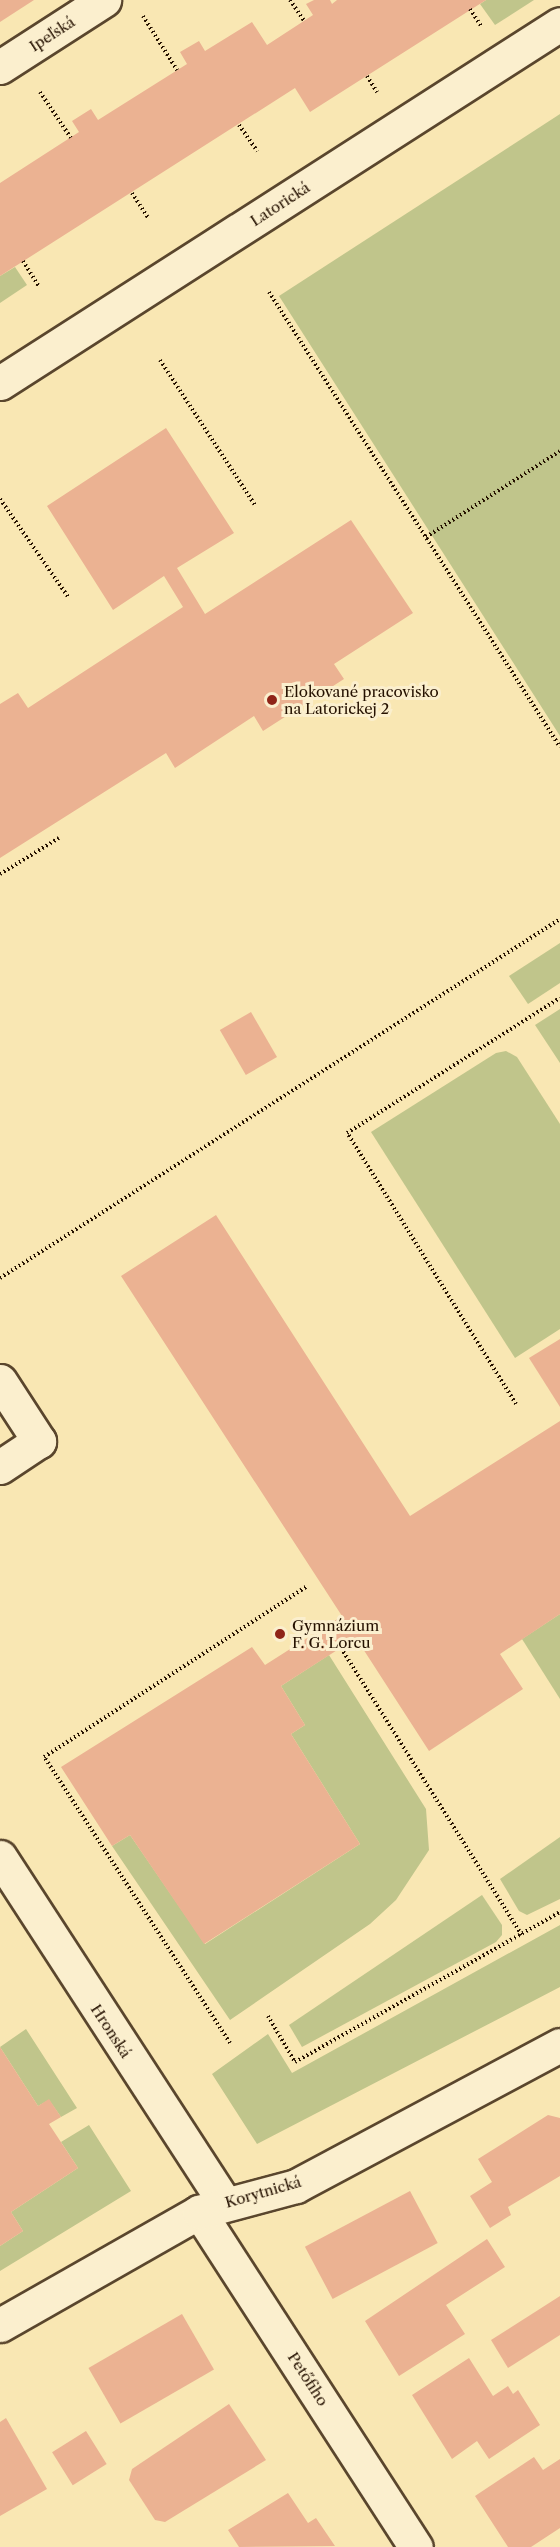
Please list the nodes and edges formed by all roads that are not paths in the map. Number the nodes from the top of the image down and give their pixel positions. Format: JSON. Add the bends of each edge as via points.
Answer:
{"nodes":[{"id":1,"x":104,"y":0,"type":"edge"},
{"id":2,"x":560,"y":24,"type":"edge"},
{"id":3,"x":0,"y":67,"type":"edge"},
{"id":4,"x":0,"y":383,"type":"edge"},
{"id":5,"x":0,"y":1381,"type":"edge"},
{"id":6,"x":0,"y":1467,"type":"edge"},
{"id":7,"x":0,"y":1857,"type":"edge"},
{"id":8,"x":560,"y":2045,"type":"edge"},
{"id":9,"x":212,"y":2207,"type":"junction"},
{"id":10,"x":0,"y":2325,"type":"edge"},
{"id":11,"x":416,"y":2547,"type":"edge"}],
"edges":[{"from":1,"to":3,"type":"street","name":"Ipeľská"},
{"from":2,"to":4,"type":"street","name":"Latorická"},
{"from":5,"to":6,"type":"street","via":[[39,1441]]},
{"from":7,"to":9,"type":"street","name":"Hronská"},
{"from":8,"to":9,"type":"street","name":"Korytnická","via":[[296,2186]]},
{"from":9,"to":10,"type":"street","name":"Korytnická"},
{"from":9,"to":11,"type":"street","name":"Petőfiho"}]}
